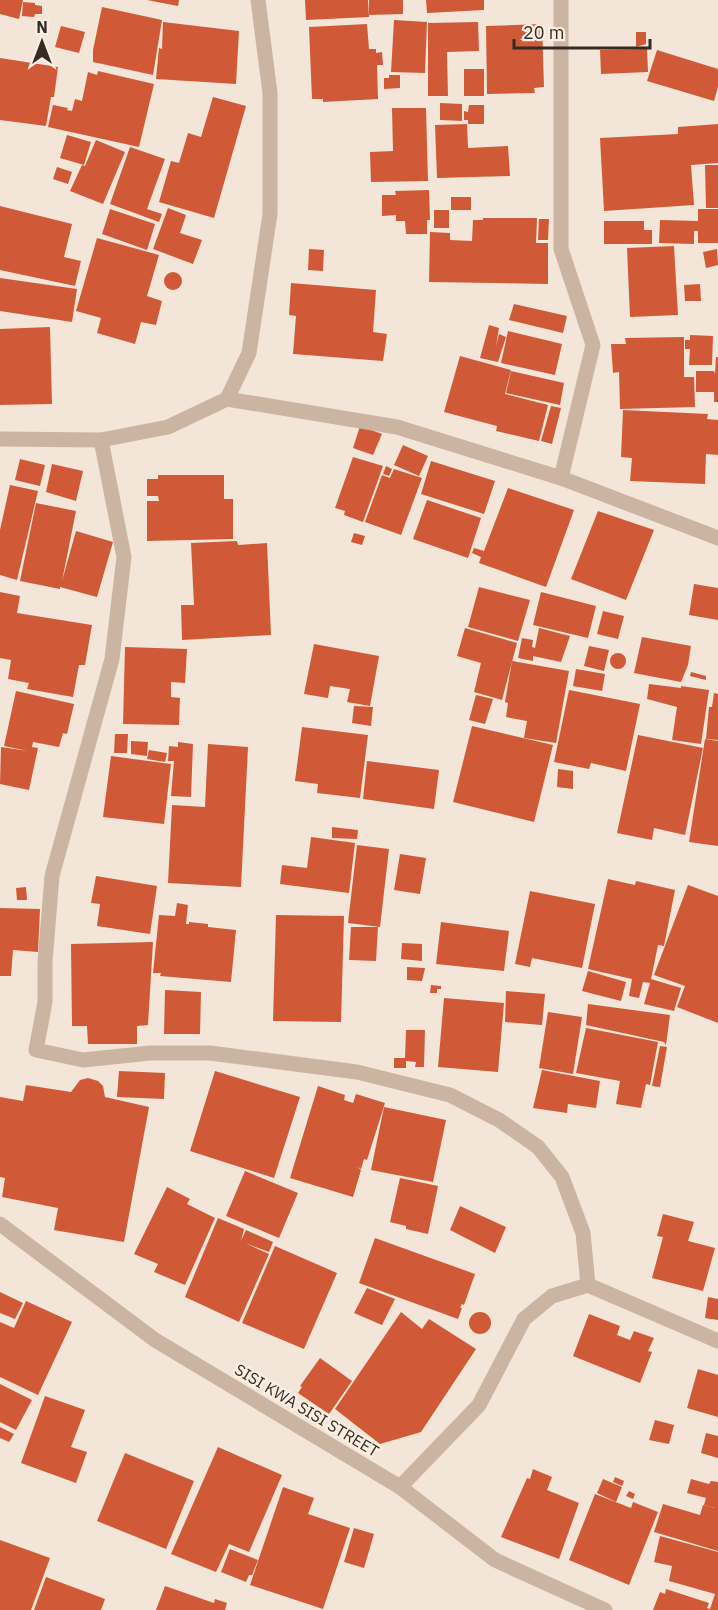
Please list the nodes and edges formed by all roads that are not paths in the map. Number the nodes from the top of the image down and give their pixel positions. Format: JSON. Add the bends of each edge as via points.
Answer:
{"nodes":[{"id":1,"x":258,"y":0,"type":"edge"},
{"id":2,"x":561,"y":0,"type":"edge"},
{"id":3,"x":227,"y":399,"type":"junction"},
{"id":4,"x":0,"y":439,"type":"edge"},
{"id":5,"x":101,"y":440,"type":"junction"},
{"id":6,"x":561,"y":478,"type":"junction"},
{"id":7,"x":718,"y":538,"type":"edge"},
{"id":8,"x":0,"y":1224,"type":"edge"},
{"id":9,"x":588,"y":1285,"type":"junction"},
{"id":10,"x":718,"y":1341,"type":"edge"},
{"id":11,"x":400,"y":1487,"type":"junction"},
{"id":12,"x":605,"y":1610,"type":"edge"}],
"edges":[{"from":1,"to":3,"type":"street","via":[[270,93],[270,214],[249,353]]},
{"from":2,"to":6,"type":"street","via":[[561,249],[593,345]]},
{"from":3,"to":5,"type":"street","via":[[168,427]]},
{"from":3,"to":6,"type":"street","via":[[397,427]]},
{"from":4,"to":5,"type":"street"},
{"from":5,"to":9,"type":"street","via":[[124,557],[112,659],[52,876],[45,1002],[36,1050],[83,1060],[150,1053],[210,1053],[357,1072],[450,1095],[499,1120],[538,1147],[562,1177],[583,1233]]},
{"from":6,"to":7,"type":"street"},
{"from":8,"to":11,"type":"street","name":"SISI KWA SISI STREET","via":[[155,1340]]},
{"from":9,"to":10,"type":"street"},
{"from":9,"to":11,"type":"street","via":[[552,1296],[524,1319],[479,1405]]},
{"from":11,"to":12,"type":"street","name":"SISI KWA SISI STREET","via":[[495,1560]]}]}
